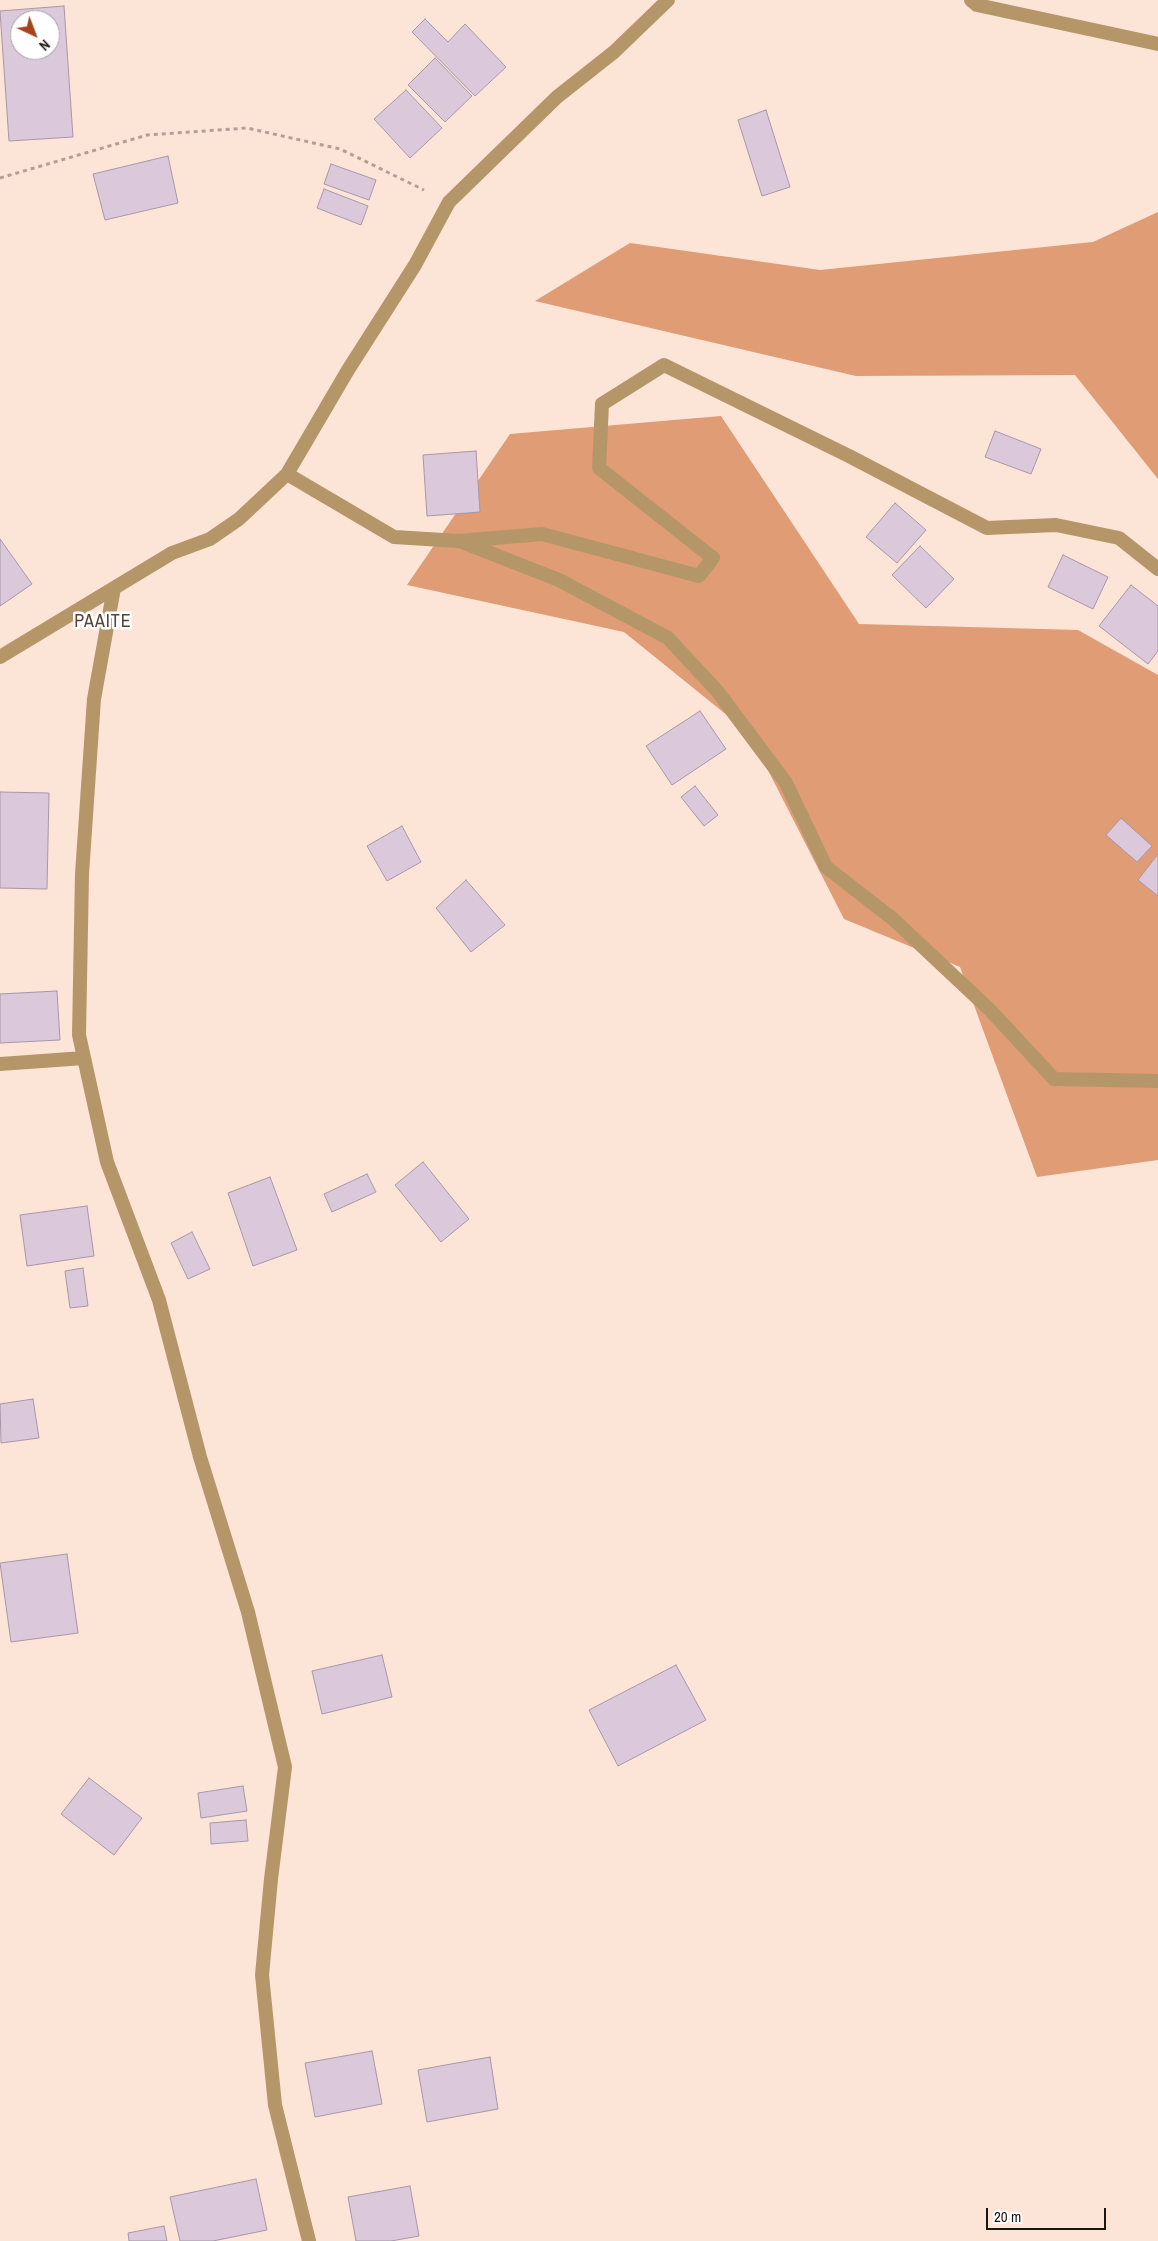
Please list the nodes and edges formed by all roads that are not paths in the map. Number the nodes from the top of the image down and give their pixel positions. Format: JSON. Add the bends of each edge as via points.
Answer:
{"nodes":[{"id":1,"x":668,"y":0,"type":"edge"},
{"id":2,"x":970,"y":0,"type":"edge"},
{"id":3,"x":1158,"y":44,"type":"edge"},
{"id":4,"x":288,"y":474,"type":"junction"},
{"id":5,"x":458,"y":541,"type":"junction"},
{"id":6,"x":1158,"y":569,"type":"edge"},
{"id":7,"x":114,"y":588,"type":"junction"},
{"id":8,"x":0,"y":657,"type":"edge"},
{"id":9,"x":84,"y":1058,"type":"junction"},
{"id":10,"x":0,"y":1064,"type":"edge"},
{"id":11,"x":1158,"y":1081,"type":"edge"},
{"id":12,"x":309,"y":2241,"type":"edge"}],
"edges":[{"from":1,"to":4,"type":"street","via":[[614,52],[557,97],[449,202],[415,265],[348,370]]},
{"from":2,"to":3,"type":"street","via":[[977,5]]},
{"from":4,"to":5,"type":"street","via":[[394,537]]},
{"from":4,"to":7,"type":"street","via":[[239,519],[210,539],[172,553]]},
{"from":5,"to":6,"type":"street","via":[[542,534],[699,576],[713,558],[599,468],[602,404],[664,365],[987,528],[1056,525],[1119,538]]},
{"from":5,"to":11,"type":"street","via":[[559,580],[668,638],[718,692],[786,783],[826,867],[893,919],[990,1010],[1054,1079]]},
{"from":7,"to":8,"type":"street"},
{"from":7,"to":9,"type":"street","via":[[94,699],[82,874],[79,1035]]},
{"from":9,"to":10,"type":"street"},
{"from":9,"to":12,"type":"street","via":[[107,1162],[159,1300],[200,1456],[248,1612],[285,1767],[262,1975],[275,2105]]}]}
